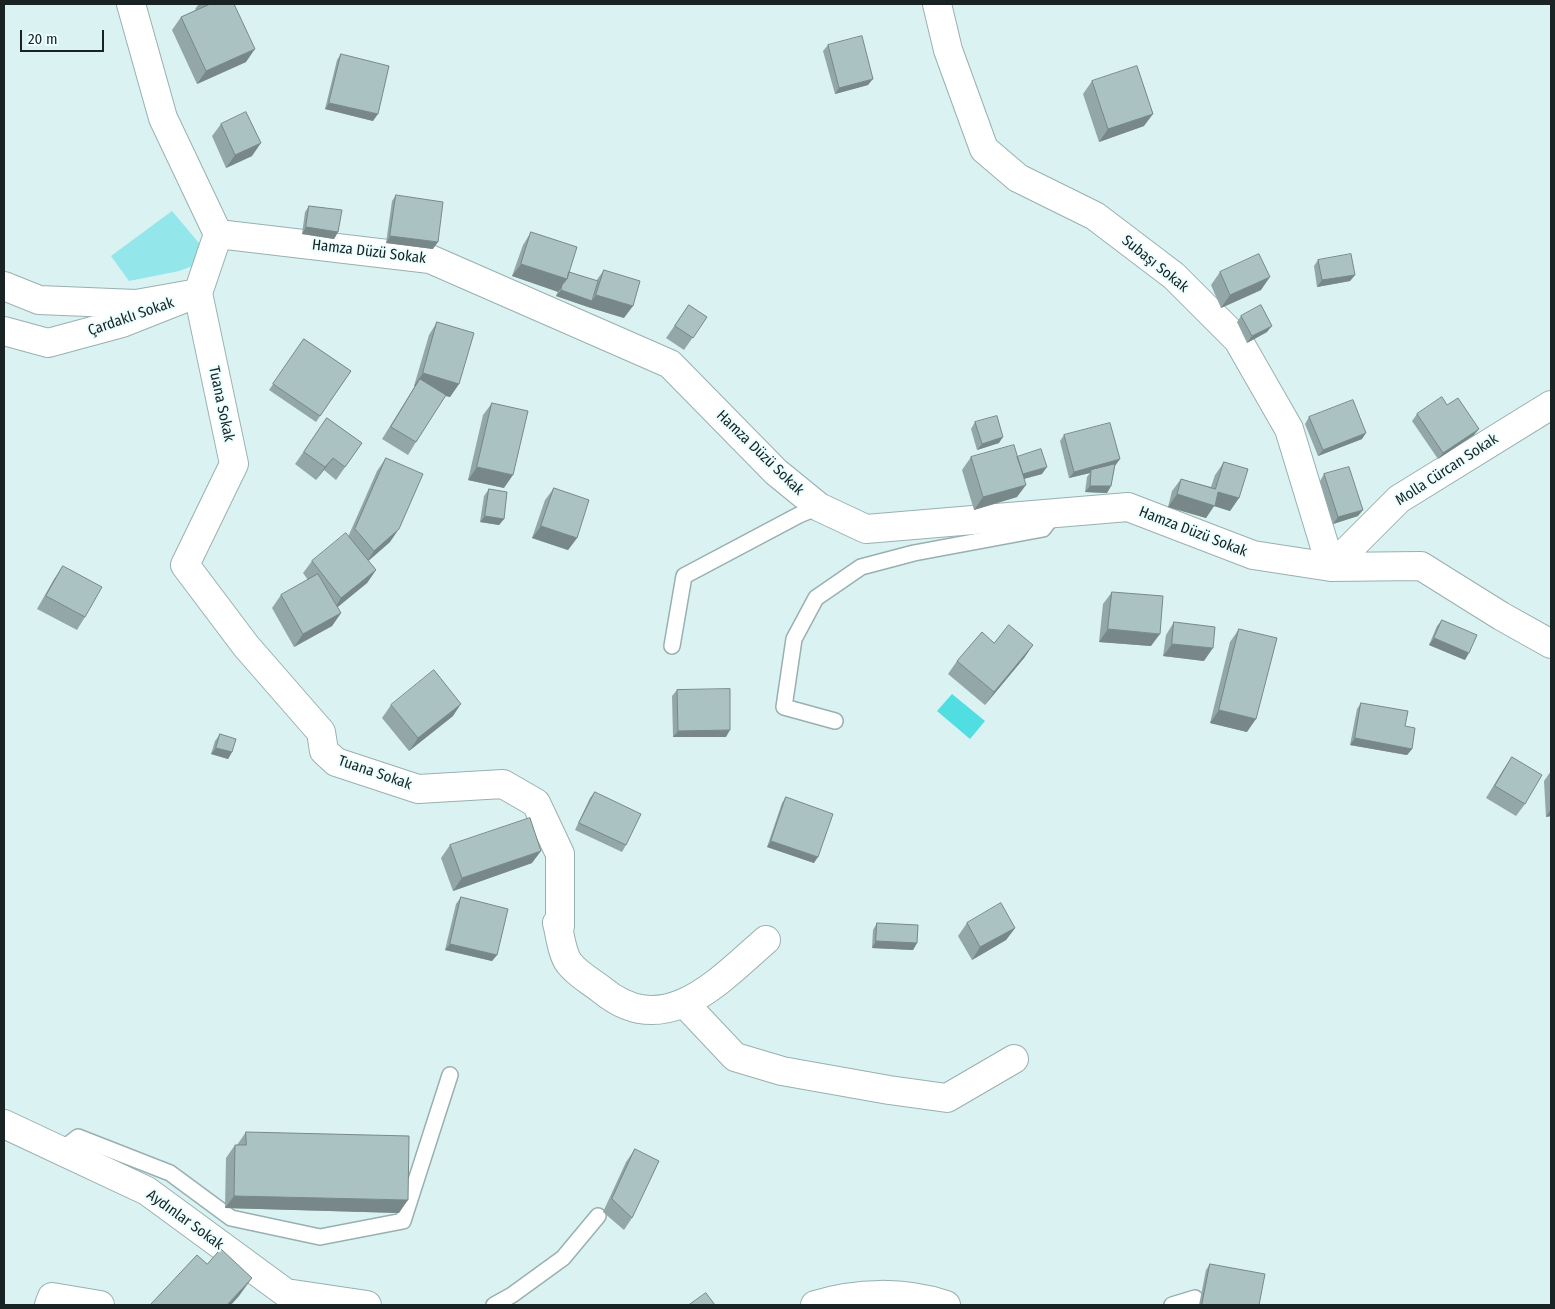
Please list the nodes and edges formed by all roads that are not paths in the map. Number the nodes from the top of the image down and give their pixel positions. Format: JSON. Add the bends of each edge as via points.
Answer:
{"nodes":[{"id":1,"x":130,"y":4,"type":"edge"},
{"id":2,"x":937,"y":4,"type":"edge"},
{"id":3,"x":218,"y":234,"type":"junction"},
{"id":4,"x":4,"y":286,"type":"edge"},
{"id":5,"x":198,"y":293,"type":"junction"},
{"id":6,"x":4,"y":332,"type":"edge"},
{"id":7,"x":1551,"y":405,"type":"edge"},
{"id":8,"x":819,"y":507,"type":"junction"},
{"id":9,"x":1055,"y":513,"type":"junction"},
{"id":10,"x":1331,"y":567,"type":"junction"},
{"id":11,"x":1551,"y":644,"type":"edge"},
{"id":12,"x":672,"y":646,"type":"dead end"},
{"id":13,"x":835,"y":721,"type":"dead end"},
{"id":14,"x":766,"y":940,"type":"dead end"},
{"id":15,"x":684,"y":1004,"type":"junction"},
{"id":16,"x":1014,"y":1059,"type":"dead end"},
{"id":17,"x":450,"y":1075,"type":"dead end"},
{"id":18,"x":4,"y":1124,"type":"edge"},
{"id":19,"x":60,"y":1150,"type":"junction"},
{"id":20,"x":598,"y":1216,"type":"dead end"},
{"id":21,"x":1194,"y":1298,"type":"dead end"},
{"id":22,"x":49,"y":1305,"type":"edge"},
{"id":23,"x":100,"y":1305,"type":"edge"},
{"id":24,"x":367,"y":1305,"type":"edge"},
{"id":25,"x":494,"y":1305,"type":"edge"},
{"id":26,"x":815,"y":1305,"type":"edge"},
{"id":27,"x":946,"y":1305,"type":"edge"},
{"id":28,"x":1172,"y":1305,"type":"edge"}],
"edges":[{"from":1,"to":3,"type":"street","via":[[163,118]]},
{"from":2,"to":10,"type":"street","name":"Subaşı Sokak","via":[[948,50],[984,149],[1018,178],[1095,216],[1174,276],[1238,340],[1289,429]]},
{"from":3,"to":5,"type":"street"},
{"from":3,"to":8,"type":"street","name":"Hamza Düzü Sokak","via":[[430,259],[670,364],[776,472]]},
{"from":4,"to":5,"type":"street","via":[[40,300],[136,304]]},
{"from":5,"to":6,"type":"street","name":"Çardaklı Sokak","via":[[122,322],[48,343]]},
{"from":5,"to":15,"type":"street","name":"Tuana Sokak","via":[[234,464],[185,565],[246,646],[321,732],[324,751],[336,762],[418,789],[503,784],[536,803],[560,854],[560,926],[557,923],[568,963],[618,1004],[651,1011]]},
{"from":7,"to":10,"type":"street","name":"Molla Cürcan Sokak","via":[[1398,499]]},
{"from":8,"to":9,"type":"street","name":"Hamza Düzü Sokak","via":[[866,529]]},
{"from":8,"to":12,"type":"lane","via":[[684,576]]},
{"from":9,"to":10,"type":"street","name":"Hamza Düzü Sokak","via":[[1128,507],[1254,555]]},
{"from":9,"to":13,"type":"lane","via":[[1043,529],[914,553],[861,567],[816,598],[794,640],[784,707]]},
{"from":10,"to":11,"type":"street","name":"Hamza Düzü Sokak","via":[[1421,566]]},
{"from":14,"to":15,"type":"street","name":"Tuana Sokak","via":[[714,985]]},
{"from":15,"to":16,"type":"street","via":[[736,1056],[782,1071],[888,1090],[947,1098]]},
{"from":17,"to":19,"type":"lane","via":[[403,1221],[320,1237],[231,1218],[170,1172],[78,1137]]},
{"from":18,"to":19,"type":"street","name":"Aydınlar Sokak"},
{"from":19,"to":24,"type":"street","name":"Aydınlar Sokak","via":[[147,1191],[286,1293]]},
{"from":20,"to":25,"type":"lane","via":[[563,1258]]},
{"from":21,"to":28,"type":"lane"},
{"from":22,"to":23,"type":"street","via":[[52,1297]]},
{"from":26,"to":27,"type":"street","via":[[834,1299],[878,1294]]}]}
